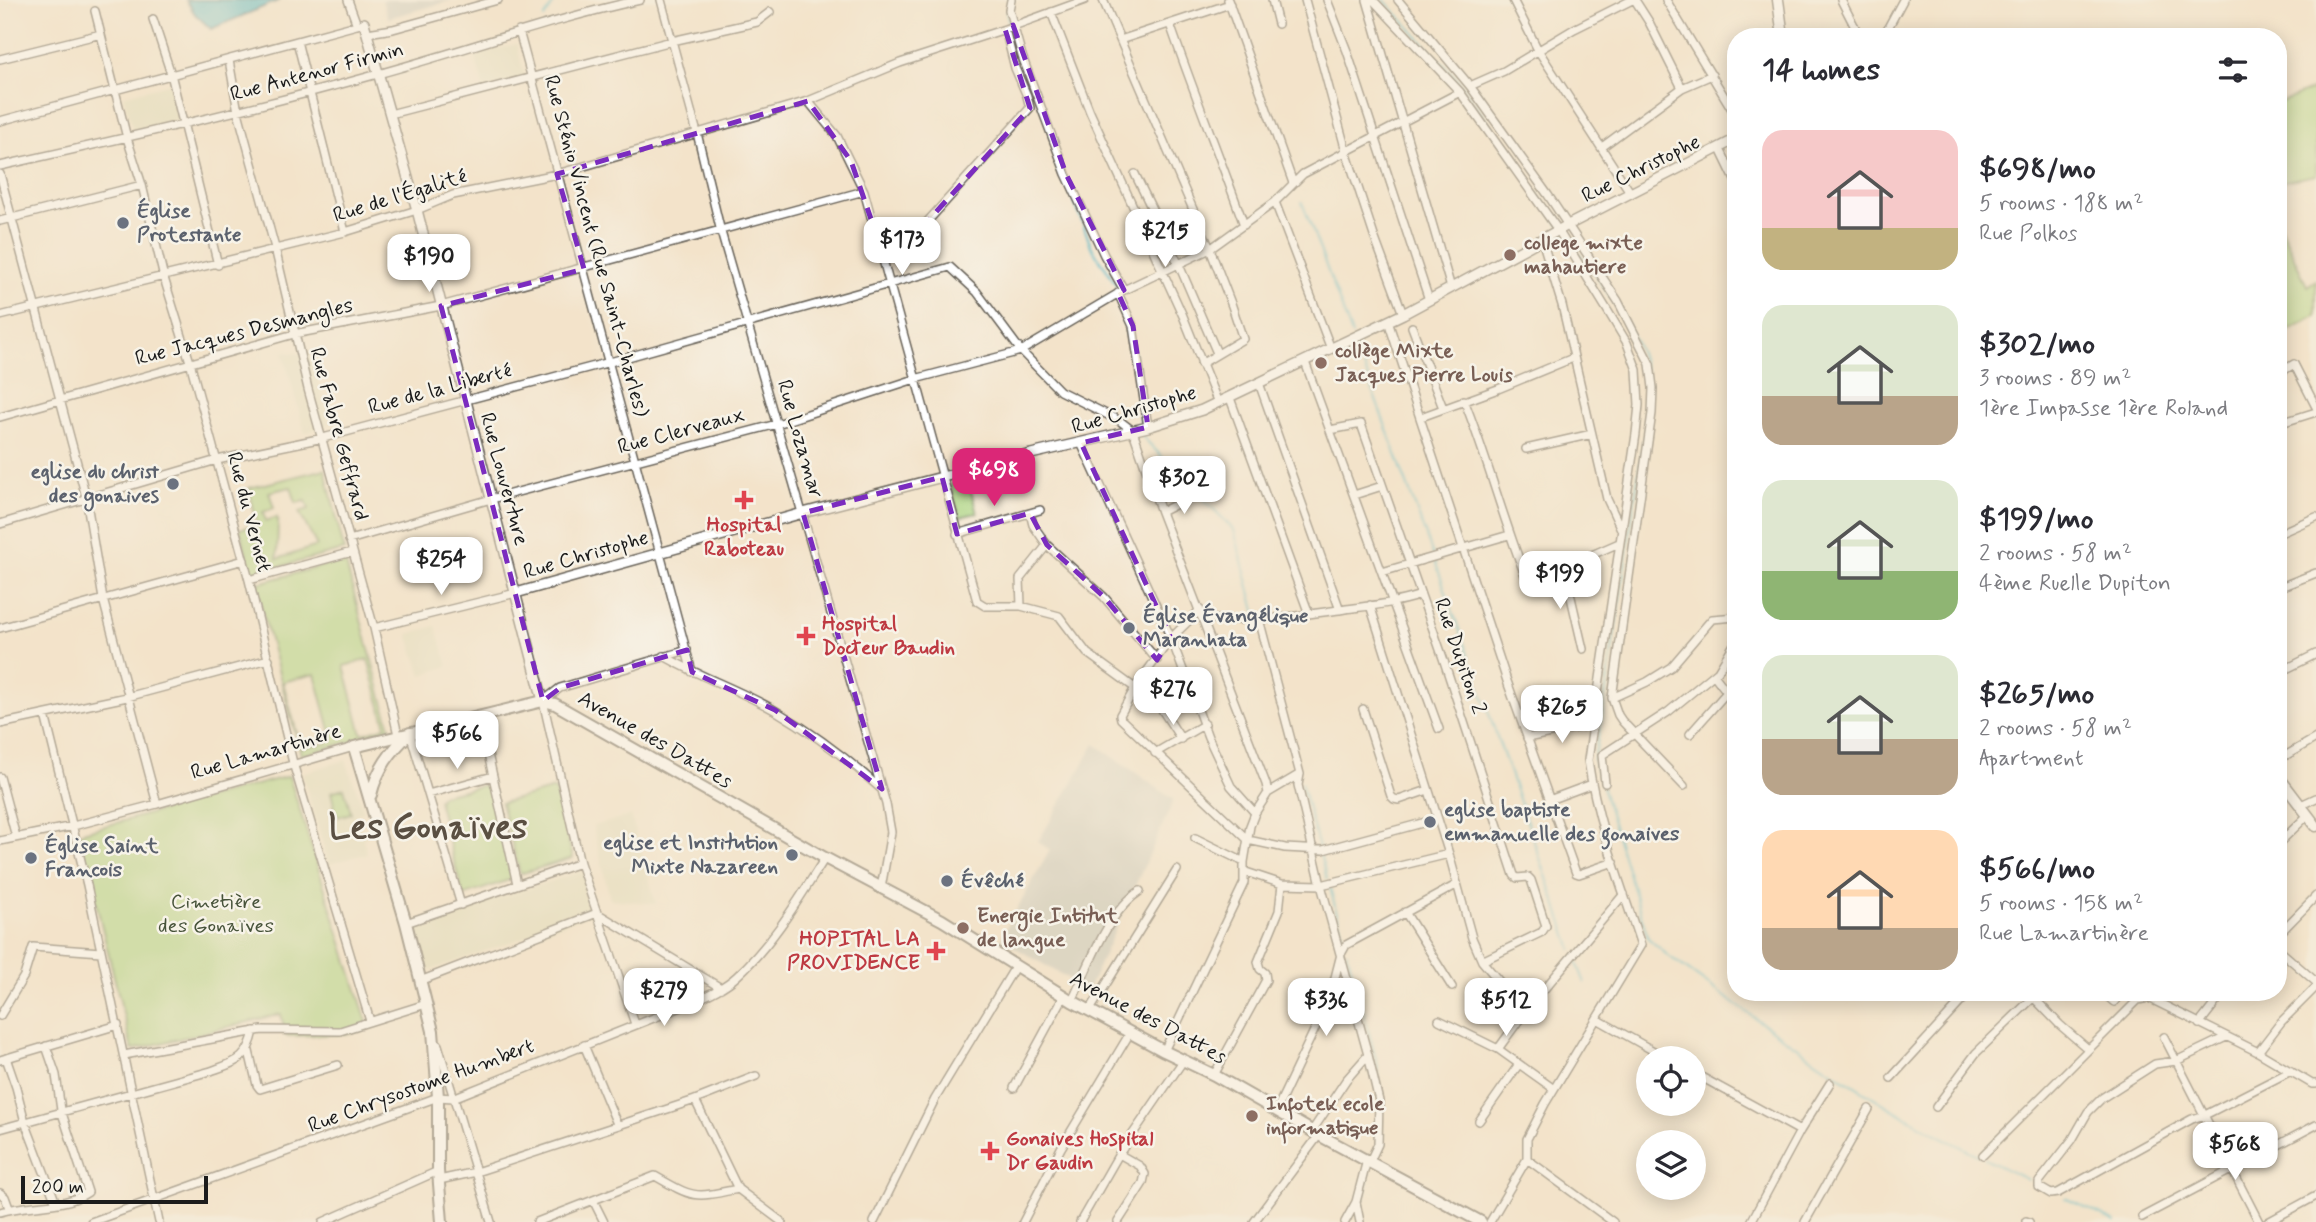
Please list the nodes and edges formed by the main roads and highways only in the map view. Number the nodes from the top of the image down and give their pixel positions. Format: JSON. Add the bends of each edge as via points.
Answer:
{"nodes":[{"id":1,"x":1778,"y":0,"type":"edge"},
{"id":2,"x":1782,"y":28,"type":"edge"},
{"id":3,"x":543,"y":701,"type":"joint"},
{"id":4,"x":410,"y":733,"type":"junction"},
{"id":5,"x":2287,"y":787,"type":"edge"},
{"id":6,"x":370,"y":797,"type":"junction"},
{"id":7,"x":2316,"y":826,"type":"edge"},
{"id":8,"x":1464,"y":1218,"type":"edge"},
{"id":9,"x":442,"y":1222,"type":"edge"},
{"id":10,"x":1481,"y":1222,"type":"edge"}],
"edges":[{"from":1,"to":2,"type":"main road"},
{"from":3,"to":4,"type":"main road","name":"Rue Lamartinère"},
{"from":3,"to":8,"type":"main road","name":"Avenue des Dattes","via":[[942,920],[1068,998],[1214,1074]]},
{"from":4,"to":6,"type":"main road","via":[[388,754]]},
{"from":4,"to":6,"type":"main road","name":"Rue Lamartinère","via":[[354,747]]},
{"from":5,"to":7,"type":"main road"},
{"from":6,"to":9,"type":"main road","via":[[433,1031]]},
{"from":8,"to":10,"type":"main road","name":"Avenue des Dattes"}]}
